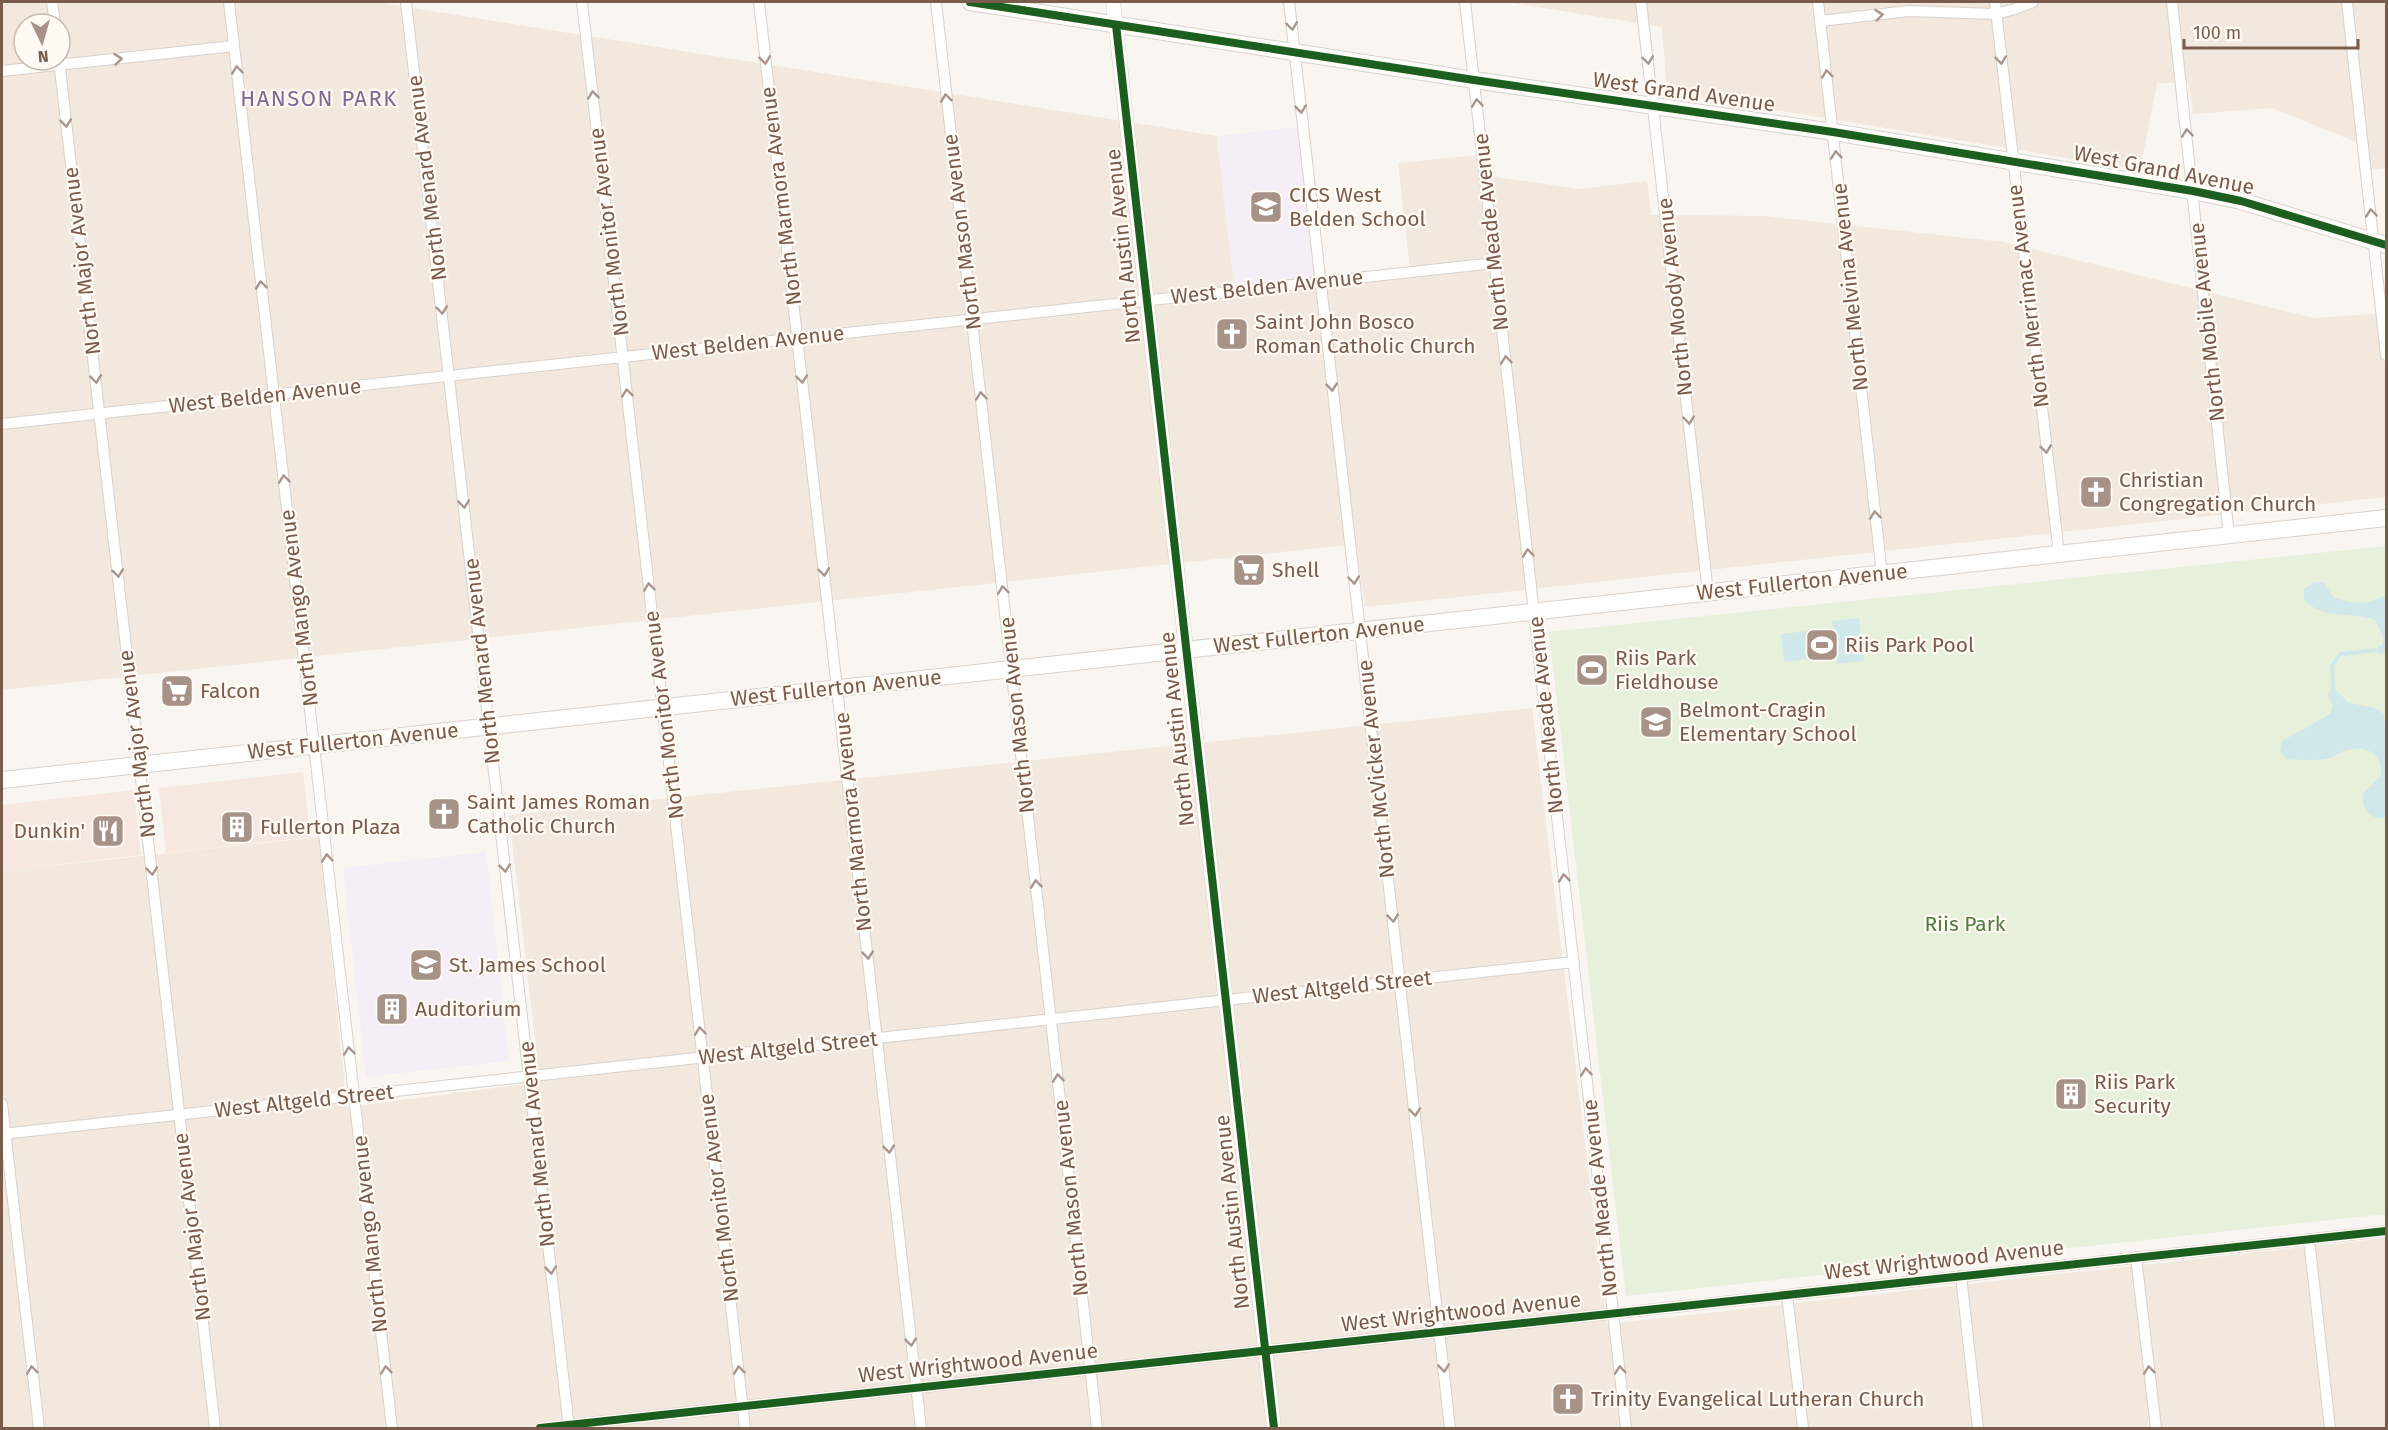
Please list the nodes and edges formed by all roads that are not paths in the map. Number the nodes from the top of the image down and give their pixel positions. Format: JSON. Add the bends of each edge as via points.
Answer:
{"nodes":[{"id":1,"x":229,"y":2,"type":"edge"},
{"id":2,"x":406,"y":2,"type":"edge"},
{"id":3,"x":582,"y":2,"type":"edge"},
{"id":4,"x":759,"y":2,"type":"edge"},
{"id":5,"x":936,"y":2,"type":"edge"},
{"id":6,"x":970,"y":2,"type":"edge"},
{"id":7,"x":1113,"y":2,"type":"edge"},
{"id":8,"x":1289,"y":2,"type":"edge"},
{"id":9,"x":1465,"y":2,"type":"edge"},
{"id":10,"x":1641,"y":2,"type":"edge"},
{"id":11,"x":1818,"y":2,"type":"edge"},
{"id":12,"x":1995,"y":2,"type":"edge"},
{"id":13,"x":2033,"y":2,"type":"edge"},
{"id":14,"x":2172,"y":2,"type":"edge"},
{"id":15,"x":2348,"y":2,"type":"edge"},
{"id":16,"x":1996,"y":14,"type":"junction"},
{"id":17,"x":1820,"y":21,"type":"junction"},
{"id":18,"x":1116,"y":25,"type":"junction"},
{"id":19,"x":234,"y":46,"type":"junction"},
{"id":20,"x":1294,"y":51,"type":"junction"},
{"id":21,"x":72,"y":61,"type":"edge"},
{"id":22,"x":60,"y":72,"type":"edge"},
{"id":23,"x":1474,"y":81,"type":"junction"},
{"id":24,"x":1653,"y":106,"type":"junction"},
{"id":25,"x":1833,"y":132,"type":"junction"},
{"id":26,"x":2012,"y":161,"type":"junction"},
{"id":27,"x":2193,"y":191,"type":"junction"},
{"id":28,"x":2380,"y":243,"type":"edge"},
{"id":29,"x":1495,"y":263,"type":"junction"},
{"id":30,"x":1321,"y":282,"type":"junction"},
{"id":31,"x":1147,"y":300,"type":"junction"},
{"id":32,"x":972,"y":319,"type":"junction"},
{"id":33,"x":797,"y":338,"type":"junction"},
{"id":34,"x":2386,"y":355,"type":"edge"},
{"id":35,"x":623,"y":357,"type":"junction"},
{"id":36,"x":450,"y":376,"type":"junction"},
{"id":37,"x":274,"y":395,"type":"junction"},
{"id":38,"x":99,"y":414,"type":"junction"},
{"id":39,"x":2,"y":424,"type":"edge"},
{"id":40,"x":2386,"y":518,"type":"edge"},
{"id":41,"x":2229,"y":536,"type":"junction"},
{"id":42,"x":2059,"y":554,"type":"junction"},
{"id":43,"x":1882,"y":574,"type":"junction"},
{"id":44,"x":1708,"y":592,"type":"junction"},
{"id":45,"x":1534,"y":612,"type":"junction"},
{"id":46,"x":1360,"y":631,"type":"junction"},
{"id":47,"x":1186,"y":650,"type":"junction"},
{"id":48,"x":1012,"y":669,"type":"junction"},
{"id":49,"x":837,"y":688,"type":"junction"},
{"id":50,"x":663,"y":707,"type":"junction"},
{"id":51,"x":489,"y":726,"type":"junction"},
{"id":52,"x":315,"y":745,"type":"junction"},
{"id":53,"x":140,"y":765,"type":"junction"},
{"id":54,"x":2,"y":780,"type":"edge"},
{"id":55,"x":1574,"y":962,"type":"junction"},
{"id":56,"x":1400,"y":981,"type":"junction"},
{"id":57,"x":1226,"y":1000,"type":"junction"},
{"id":58,"x":1051,"y":1019,"type":"junction"},
{"id":59,"x":877,"y":1038,"type":"junction"},
{"id":60,"x":703,"y":1057,"type":"junction"},
{"id":61,"x":529,"y":1076,"type":"junction"},
{"id":62,"x":354,"y":1095,"type":"junction"},
{"id":63,"x":2,"y":1104,"type":"edge"},
{"id":64,"x":179,"y":1114,"type":"junction"},
{"id":65,"x":3,"y":1134,"type":"edge"},
{"id":66,"x":2386,"y":1231,"type":"edge"},
{"id":67,"x":2309,"y":1239,"type":"junction"},
{"id":68,"x":2136,"y":1257,"type":"junction"},
{"id":69,"x":1961,"y":1276,"type":"junction"},
{"id":70,"x":1787,"y":1295,"type":"junction"},
{"id":71,"x":1613,"y":1314,"type":"junction"},
{"id":72,"x":1440,"y":1332,"type":"junction"},
{"id":73,"x":1266,"y":1351,"type":"junction"},
{"id":74,"x":1091,"y":1370,"type":"junction"},
{"id":75,"x":916,"y":1388,"type":"junction"},
{"id":76,"x":743,"y":1407,"type":"junction"},
{"id":77,"x":568,"y":1427,"type":"edge"},
{"id":78,"x":39,"y":1428,"type":"edge"},
{"id":79,"x":215,"y":1428,"type":"edge"},
{"id":80,"x":392,"y":1428,"type":"edge"},
{"id":81,"x":540,"y":1428,"type":"edge"},
{"id":82,"x":745,"y":1428,"type":"edge"},
{"id":83,"x":921,"y":1428,"type":"edge"},
{"id":84,"x":1097,"y":1428,"type":"edge"},
{"id":85,"x":1274,"y":1428,"type":"edge"},
{"id":86,"x":1450,"y":1428,"type":"edge"},
{"id":87,"x":1626,"y":1428,"type":"edge"},
{"id":88,"x":1803,"y":1428,"type":"edge"},
{"id":89,"x":1978,"y":1428,"type":"edge"},
{"id":90,"x":2156,"y":1428,"type":"edge"},
{"id":91,"x":2330,"y":1428,"type":"edge"}],
"edges":[{"from":1,"to":19,"type":"street","name":"North Mango Avenue"},
{"from":2,"to":36,"type":"street","name":"North Menard Avenue","one_way":true},
{"from":35,"to":3,"type":"street","name":"North Monitor Avenue","one_way":true},
{"from":4,"to":33,"type":"street","name":"North Marmora Avenue","one_way":true},
{"from":32,"to":5,"type":"street","name":"North Mason Avenue","one_way":true},
{"from":6,"to":18,"type":"main road","name":"West Grand Avenue"},
{"from":7,"to":18,"type":"street","name":"North Austin Avenue"},
{"from":8,"to":20,"type":"street","name":"North McVicker Avenue","one_way":true},
{"from":9,"to":23,"type":"street","name":"North Meade Avenue"},
{"from":10,"to":24,"type":"street","name":"North Moody Avenue","one_way":true},
{"from":11,"to":17,"type":"street","name":"North Melvina Avenue"},
{"from":12,"to":16,"type":"street","name":"North Merrimac Avenue"},
{"from":13,"to":16,"type":"street"},
{"from":27,"to":14,"type":"street","name":"North Mobile Avenue","one_way":true},
{"from":28,"to":15,"type":"street","one_way":true},
{"from":17,"to":16,"type":"street","one_way":true,"via":[[1909,12]]},
{"from":16,"to":26,"type":"street","name":"North Merrimac Avenue","one_way":true},
{"from":25,"to":17,"type":"street","name":"North Melvina Avenue","one_way":true},
{"from":18,"to":20,"type":"main road","name":"West Grand Avenue"},
{"from":18,"to":31,"type":"street","name":"North Austin Avenue"},
{"from":21,"to":19,"type":"street","one_way":true},
{"from":37,"to":19,"type":"street","name":"North Mango Avenue","one_way":true},
{"from":20,"to":23,"type":"main road","name":"West Grand Avenue"},
{"from":20,"to":30,"type":"street","name":"North McVicker Avenue","one_way":true},
{"from":22,"to":38,"type":"street","name":"North Major Avenue","one_way":true},
{"from":23,"to":24,"type":"main road","name":"West Grand Avenue"},
{"from":29,"to":23,"type":"street","name":"North Meade Avenue","one_way":true},
{"from":24,"to":25,"type":"main road","name":"West Grand Avenue"},
{"from":24,"to":44,"type":"street","name":"North Moody Avenue","one_way":true},
{"from":25,"to":26,"type":"main road","name":"West Grand Avenue"},
{"from":43,"to":25,"type":"street","name":"North Melvina Avenue","one_way":true},
{"from":26,"to":27,"type":"main road","name":"West Grand Avenue"},
{"from":26,"to":42,"type":"street","name":"North Merrimac Avenue","one_way":true},
{"from":27,"to":28,"type":"main road","name":"West Grand Avenue","via":[[2241,201]]},
{"from":27,"to":41,"type":"street","name":"North Mobile Avenue"},
{"from":28,"to":34,"type":"street"},
{"from":29,"to":30,"type":"street","name":"West Belden Avenue"},
{"from":45,"to":29,"type":"street","name":"North Meade Avenue","one_way":true},
{"from":30,"to":31,"type":"street","name":"West Belden Avenue"},
{"from":30,"to":46,"type":"street","name":"North McVicker Avenue","one_way":true},
{"from":31,"to":32,"type":"street","name":"West Belden Avenue"},
{"from":31,"to":47,"type":"street","name":"North Austin Avenue"},
{"from":32,"to":33,"type":"street","name":"West Belden Avenue"},
{"from":48,"to":32,"type":"street","name":"North Mason Avenue","one_way":true},
{"from":33,"to":35,"type":"street","name":"West Belden Avenue"},
{"from":33,"to":49,"type":"street","name":"North Marmora Avenue","one_way":true},
{"from":35,"to":36,"type":"street","name":"West Belden Avenue"},
{"from":50,"to":35,"type":"street","name":"North Monitor Avenue","one_way":true},
{"from":36,"to":37,"type":"street","name":"West Belden Avenue"},
{"from":36,"to":51,"type":"street","name":"North Menard Avenue","one_way":true},
{"from":37,"to":38,"type":"street","name":"West Belden Avenue"},
{"from":52,"to":37,"type":"street","name":"North Mango Avenue","one_way":true},
{"from":38,"to":39,"type":"street","name":"West Belden Avenue"},
{"from":38,"to":53,"type":"street","name":"North Major Avenue","one_way":true},
{"from":40,"to":41,"type":"main road","name":"West Fullerton Avenue"},
{"from":41,"to":42,"type":"main road","name":"West Fullerton Avenue"},
{"from":42,"to":43,"type":"main road","name":"West Fullerton Avenue"},
{"from":43,"to":44,"type":"main road","name":"West Fullerton Avenue"},
{"from":44,"to":45,"type":"main road","name":"West Fullerton Avenue"},
{"from":45,"to":46,"type":"main road","name":"West Fullerton Avenue"},
{"from":55,"to":45,"type":"street","name":"North Meade Avenue","one_way":true},
{"from":46,"to":47,"type":"main road","name":"West Fullerton Avenue"},
{"from":46,"to":56,"type":"street","name":"North McVicker Avenue","one_way":true},
{"from":47,"to":48,"type":"main road","name":"West Fullerton Avenue"},
{"from":47,"to":57,"type":"street","name":"North Austin Avenue"},
{"from":48,"to":49,"type":"main road","name":"West Fullerton Avenue"},
{"from":58,"to":48,"type":"street","name":"North Mason Avenue","one_way":true},
{"from":49,"to":50,"type":"main road","name":"West Fullerton Avenue"},
{"from":49,"to":59,"type":"street","name":"North Marmora Avenue","one_way":true},
{"from":50,"to":51,"type":"main road","name":"West Fullerton Avenue"},
{"from":60,"to":50,"type":"street","name":"North Monitor Avenue","one_way":true},
{"from":51,"to":52,"type":"main road","name":"West Fullerton Avenue"},
{"from":51,"to":61,"type":"street","name":"North Menard Avenue","one_way":true},
{"from":52,"to":53,"type":"main road","name":"West Fullerton Avenue"},
{"from":62,"to":52,"type":"street","name":"North Mango Avenue","one_way":true},
{"from":53,"to":54,"type":"main road","name":"West Fullerton Avenue"},
{"from":53,"to":64,"type":"street","name":"North Major Avenue","one_way":true},
{"from":55,"to":56,"type":"street","name":"West Altgeld Street"},
{"from":71,"to":55,"type":"street","name":"North Meade Avenue","one_way":true},
{"from":56,"to":57,"type":"street","name":"West Altgeld Street"},
{"from":56,"to":72,"type":"street","name":"North McVicker Avenue","one_way":true},
{"from":57,"to":58,"type":"street","name":"West Altgeld Street"},
{"from":57,"to":73,"type":"street","name":"North Austin Avenue"},
{"from":58,"to":59,"type":"street","name":"West Altgeld Street"},
{"from":74,"to":58,"type":"street","name":"North Mason Avenue","one_way":true},
{"from":59,"to":60,"type":"street","name":"West Altgeld Street"},
{"from":59,"to":75,"type":"street","name":"North Marmora Avenue","one_way":true},
{"from":60,"to":61,"type":"street","name":"West Altgeld Street"},
{"from":76,"to":60,"type":"street","name":"North Monitor Avenue","one_way":true},
{"from":61,"to":62,"type":"street","name":"West Altgeld Street"},
{"from":61,"to":77,"type":"street","name":"North Menard Avenue","one_way":true},
{"from":62,"to":64,"type":"street","name":"West Altgeld Street"},
{"from":80,"to":62,"type":"street","name":"North Mango Avenue","one_way":true},
{"from":63,"to":65,"type":"street"},
{"from":64,"to":65,"type":"street","name":"West Altgeld Street"},
{"from":64,"to":79,"type":"street","name":"North Major Avenue"},
{"from":78,"to":65,"type":"street","one_way":true},
{"from":66,"to":67,"type":"street","name":"West Wrightwood Avenue"},
{"from":67,"to":68,"type":"street","name":"West Wrightwood Avenue"},
{"from":67,"to":91,"type":"street"},
{"from":68,"to":69,"type":"street","name":"West Wrightwood Avenue"},
{"from":90,"to":68,"type":"street","one_way":true},
{"from":69,"to":70,"type":"street","name":"West Wrightwood Avenue"},
{"from":69,"to":89,"type":"street"},
{"from":70,"to":71,"type":"street","name":"West Wrightwood Avenue"},
{"from":70,"to":88,"type":"street"},
{"from":71,"to":72,"type":"street","name":"West Wrightwood Avenue"},
{"from":87,"to":71,"type":"street","name":"North Meade Avenue","one_way":true},
{"from":72,"to":73,"type":"street","name":"West Wrightwood Avenue"},
{"from":72,"to":86,"type":"street","name":"North McVicker Avenue","one_way":true},
{"from":73,"to":74,"type":"street","name":"West Wrightwood Avenue"},
{"from":73,"to":85,"type":"street","name":"North Austin Avenue"},
{"from":74,"to":75,"type":"street","name":"West Wrightwood Avenue"},
{"from":74,"to":84,"type":"street","name":"North Mason Avenue"},
{"from":75,"to":76,"type":"street","name":"West Wrightwood Avenue"},
{"from":75,"to":83,"type":"street","name":"North Marmora Avenue"},
{"from":76,"to":77,"type":"street","name":"West Wrightwood Avenue"},
{"from":76,"to":82,"type":"street","name":"North Monitor Avenue"},
{"from":77,"to":81,"type":"street","name":"West Wrightwood Avenue"}]}
